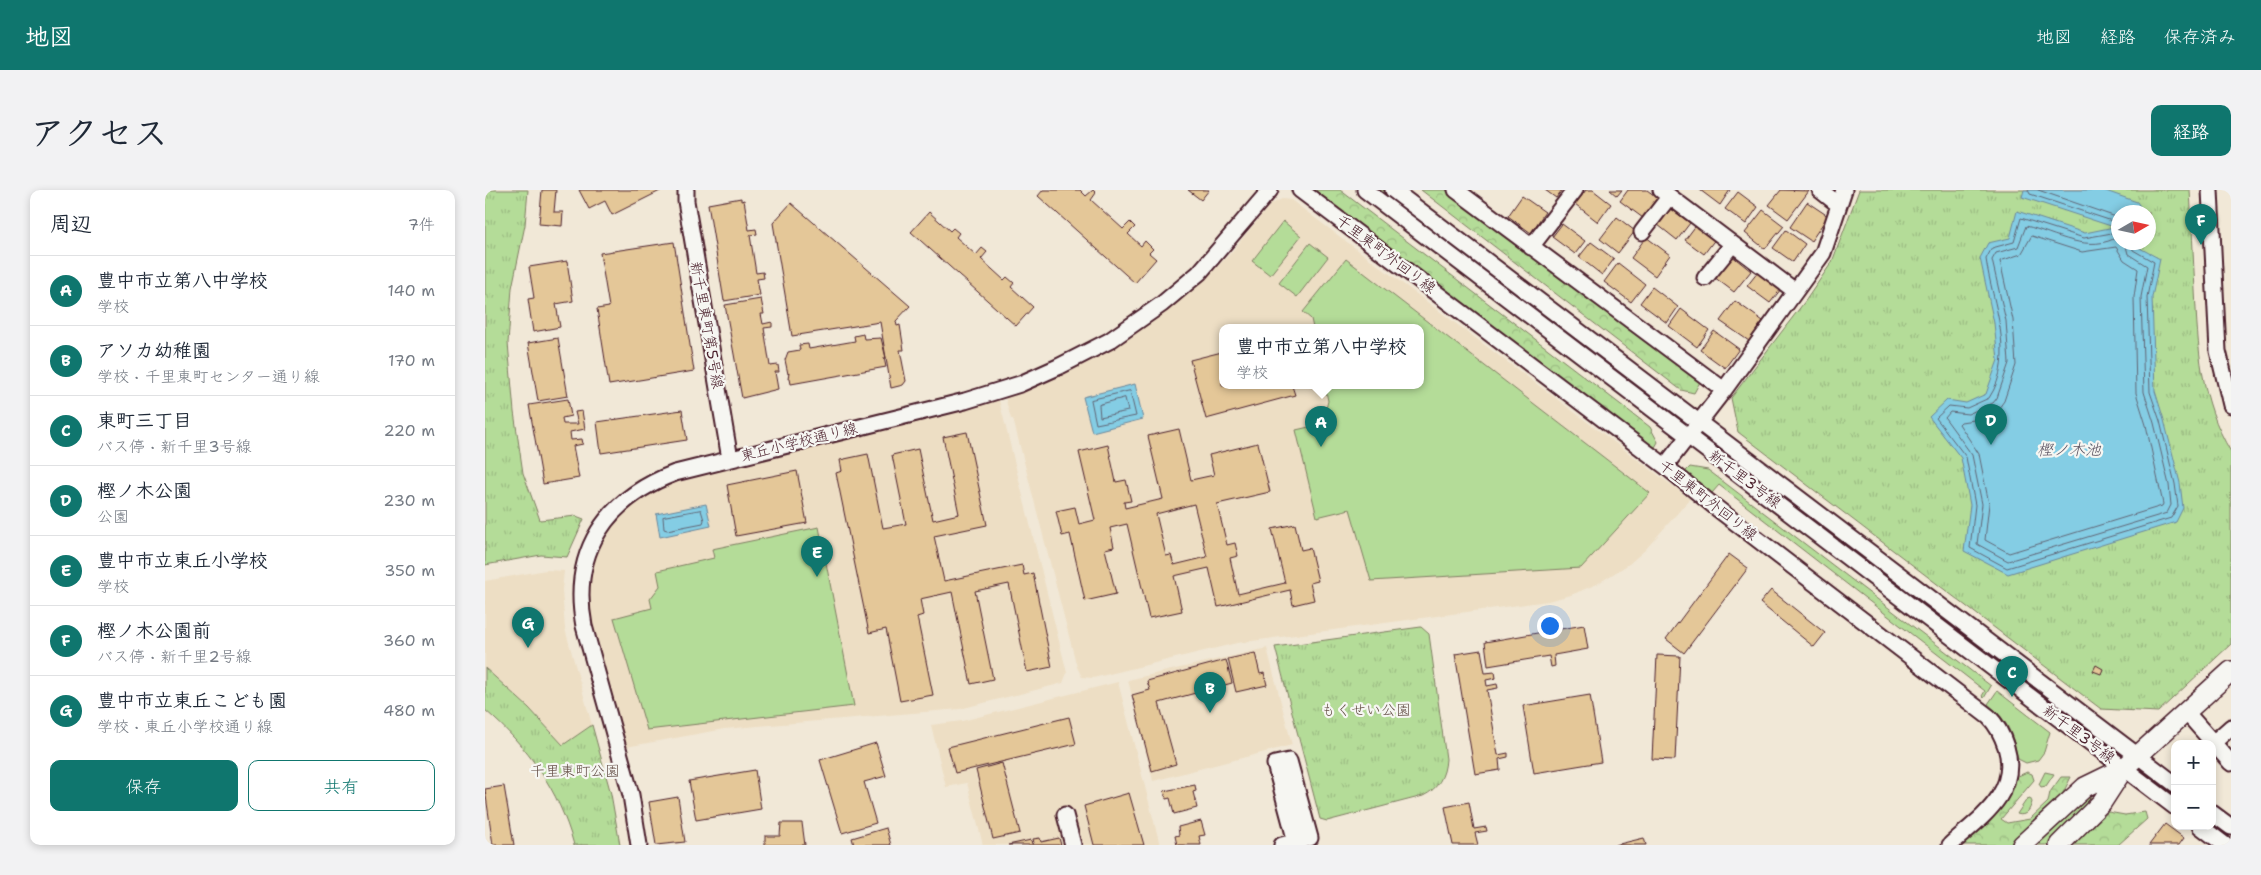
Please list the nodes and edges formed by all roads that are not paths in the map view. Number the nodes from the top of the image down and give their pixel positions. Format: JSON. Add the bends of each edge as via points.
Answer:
{"nodes":[{"id":1,"x":686,"y":190,"type":"edge"},
{"id":2,"x":1270,"y":190,"type":"edge"},
{"id":3,"x":1300,"y":190,"type":"edge"},
{"id":4,"x":1365,"y":190,"type":"edge"},
{"id":5,"x":1393,"y":190,"type":"edge"},
{"id":6,"x":1456,"y":190,"type":"edge"},
{"id":7,"x":1575,"y":190,"type":"edge"},
{"id":8,"x":1820,"y":190,"type":"edge"},
{"id":9,"x":1844,"y":190,"type":"edge"},
{"id":10,"x":2209,"y":190,"type":"edge"},
{"id":11,"x":1665,"y":193,"type":"edge"},
{"id":12,"x":1472,"y":195,"type":"edge"},
{"id":13,"x":1839,"y":205,"type":"junction"},
{"id":14,"x":1642,"y":232,"type":"dead end"},
{"id":15,"x":1733,"y":245,"type":"junction"},
{"id":16,"x":1531,"y":247,"type":"junction"},
{"id":17,"x":1705,"y":278,"type":"dead end"},
{"id":18,"x":1795,"y":291,"type":"junction"},
{"id":19,"x":1724,"y":390,"type":"junction"},
{"id":20,"x":2231,"y":405,"type":"edge"},
{"id":21,"x":1699,"y":422,"type":"junction"},
{"id":22,"x":1688,"y":436,"type":"junction"},
{"id":23,"x":730,"y":459,"type":"junction"},
{"id":24,"x":1665,"y":466,"type":"junction"},
{"id":25,"x":2231,"y":671,"type":"edge"},
{"id":26,"x":2186,"y":712,"type":"junction"},
{"id":27,"x":2231,"y":727,"type":"edge"},
{"id":28,"x":2210,"y":740,"type":"edge"},
{"id":29,"x":2216,"y":740,"type":"edge"},
{"id":30,"x":2216,"y":746,"type":"edge"},
{"id":31,"x":2131,"y":762,"type":"junction"},
{"id":32,"x":2231,"y":763,"type":"edge"},
{"id":33,"x":2171,"y":782,"type":"edge"},
{"id":34,"x":1291,"y":796,"type":"dead end"},
{"id":35,"x":2171,"y":803,"type":"edge"},
{"id":36,"x":1065,"y":815,"type":"dead end"},
{"id":37,"x":2216,"y":816,"type":"edge"},
{"id":38,"x":2231,"y":827,"type":"edge"},
{"id":39,"x":2206,"y":830,"type":"edge"},
{"id":40,"x":1289,"y":843,"type":"edge"},
{"id":41,"x":639,"y":845,"type":"edge"},
{"id":42,"x":1073,"y":845,"type":"edge"},
{"id":43,"x":1950,"y":845,"type":"edge"},
{"id":44,"x":2022,"y":845,"type":"edge"},
{"id":45,"x":2059,"y":845,"type":"edge"},
{"id":46,"x":2225,"y":845,"type":"edge"}],
"edges":[{"from":1,"to":23,"type":"street","name":"新千里東町第5号線"},
{"from":2,"to":23,"type":"street","name":"東丘小学校通り線","via":[[1205,267],[1162,304],[1109,341],[1058,367],[1020,384],[973,399]]},
{"from":3,"to":24,"type":"street","name":"千里東町外回り線"},
{"from":4,"to":22,"type":"street","name":"新千里3号線"},
{"from":5,"to":21,"type":"street","name":"新千里3号線"},
{"from":6,"to":12,"type":"street"},
{"from":7,"to":16,"type":"street"},
{"from":8,"to":13,"type":"street"},
{"from":9,"to":13,"type":"street"},
{"from":10,"to":20,"type":"street","via":[[2217,351]]},
{"from":11,"to":14,"type":"street"},
{"from":11,"to":15,"type":"street"},
{"from":12,"to":16,"type":"street"},
{"from":13,"to":18,"type":"street","via":[[1823,253]]},
{"from":15,"to":17,"type":"street"},
{"from":15,"to":18,"type":"street"},
{"from":16,"to":19,"type":"street"},
{"from":18,"to":19,"type":"street"},
{"from":19,"to":21,"type":"street"},
{"from":21,"to":22,"type":"street"},
{"from":21,"to":31,"type":"street","name":"新千里3号線"},
{"from":22,"to":24,"type":"street"},
{"from":22,"to":31,"type":"street","name":"新千里3号線"},
{"from":23,"to":41,"type":"street","name":"東丘小学校通り線","via":[[675,473],[633,493],[619,504],[599,529],[584,571],[581,592],[584,626],[631,795]]},
{"from":24,"to":43,"type":"street","name":"千里東町外回り線","via":[[1998,726],[2010,765],[2006,785],[1989,809]]},
{"from":25,"to":26,"type":"main road"},
{"from":26,"to":28,"type":"street"},
{"from":26,"to":31,"type":"main road"},
{"from":27,"to":29,"type":"street"},
{"from":30,"to":32,"type":"street"},
{"from":31,"to":33,"type":"street"},
{"from":31,"to":35,"type":"street"},
{"from":31,"to":44,"type":"main road","via":[[2085,787]]},
{"from":31,"to":45,"type":"main road","via":[[2103,802]]},
{"from":34,"to":40,"type":"street"},
{"from":36,"to":42,"type":"street"},
{"from":37,"to":38,"type":"street"},
{"from":39,"to":46,"type":"street"}]}
